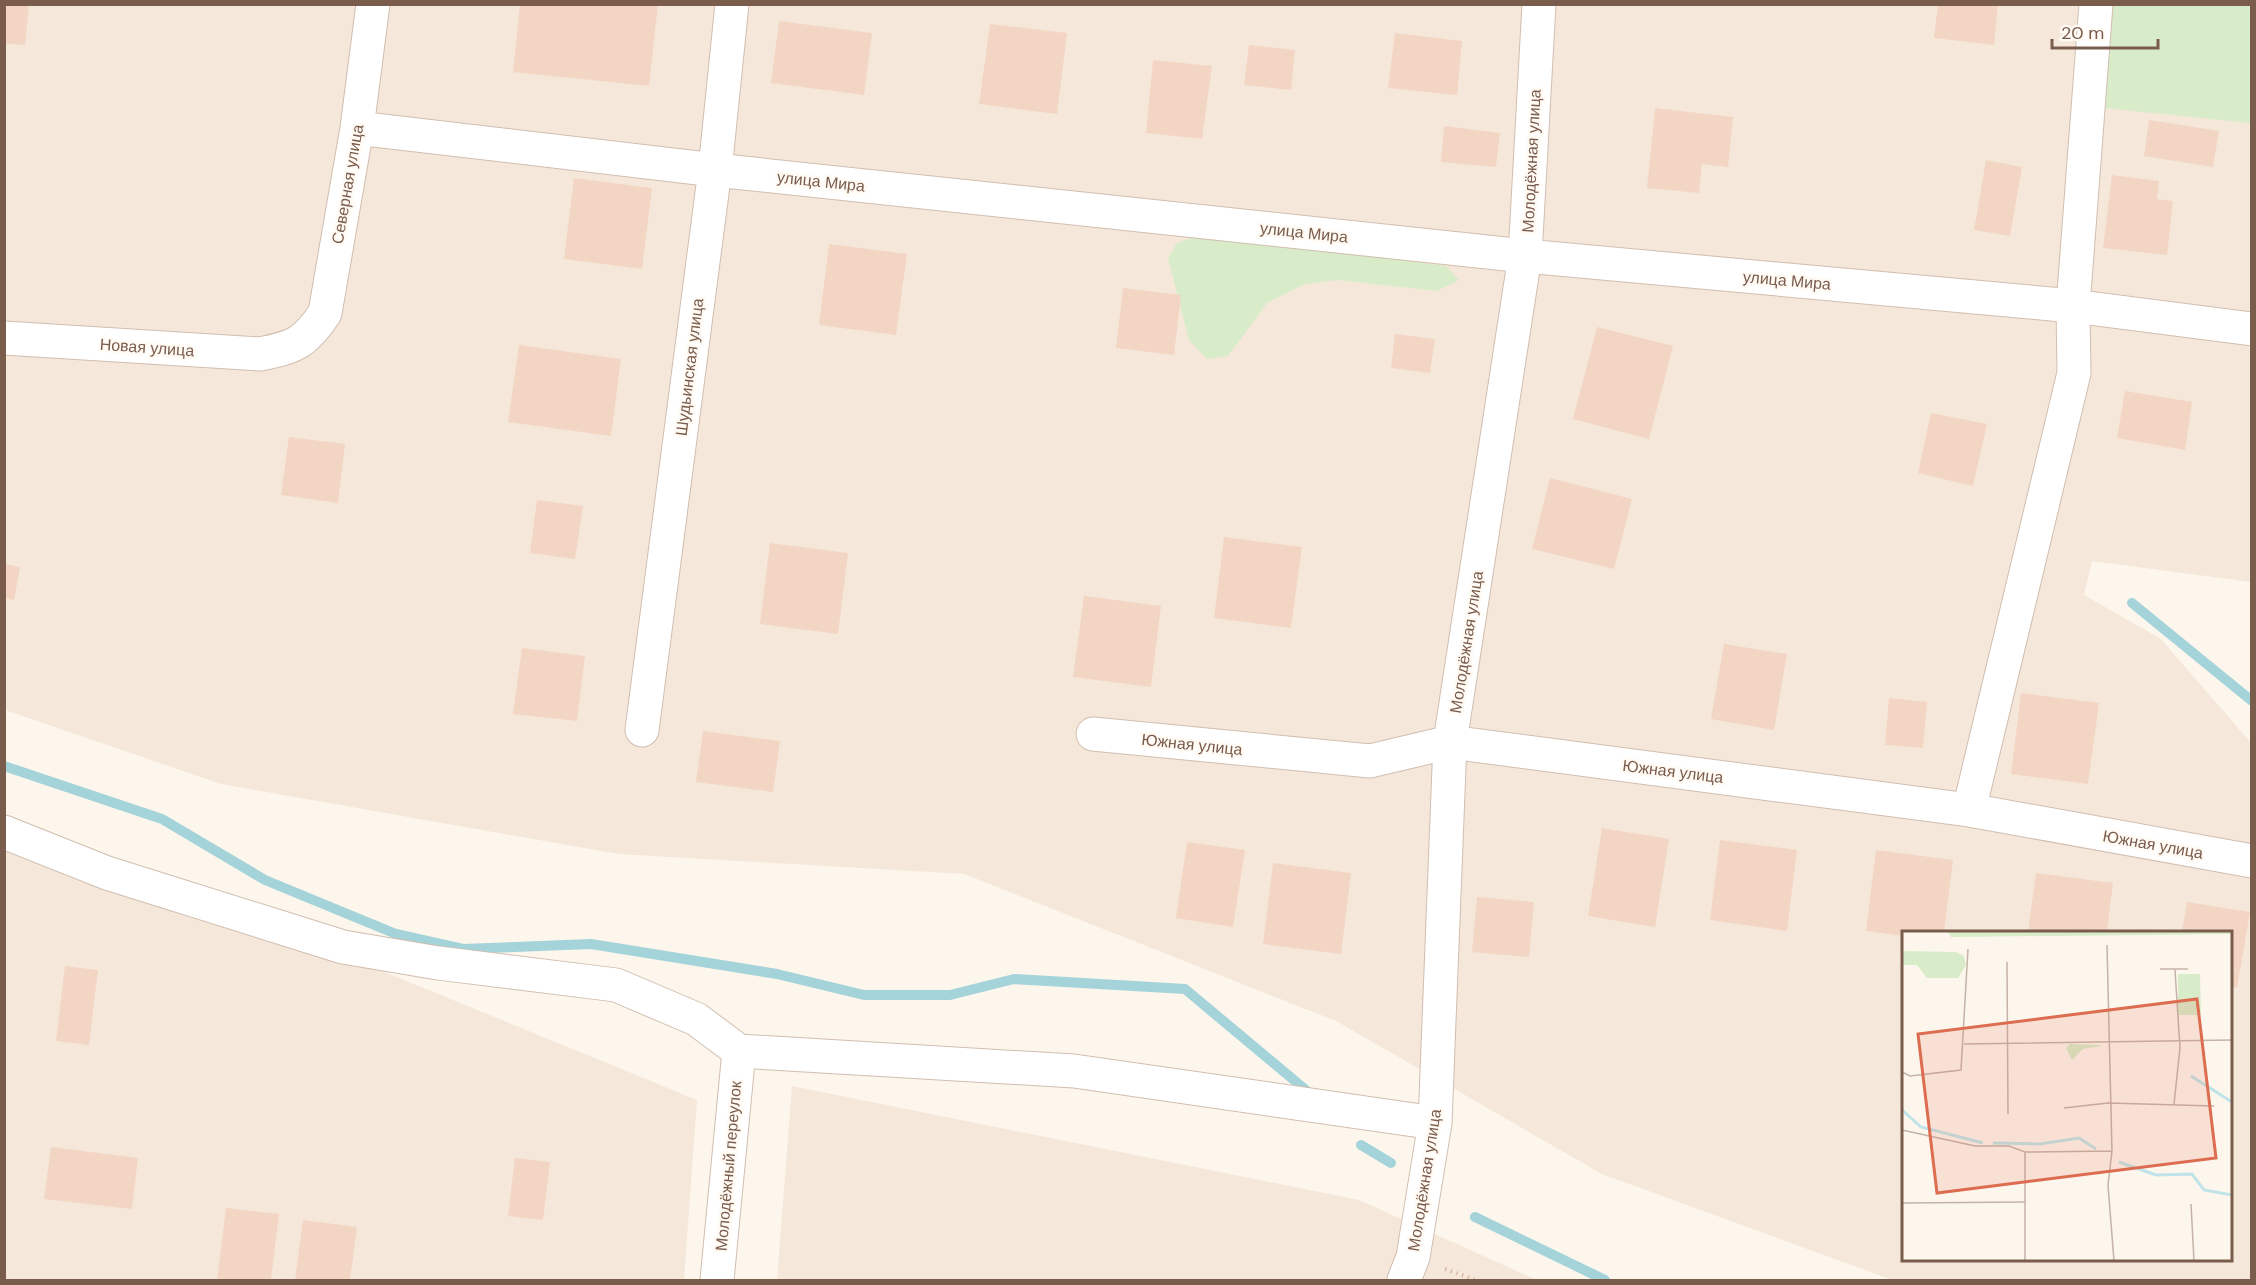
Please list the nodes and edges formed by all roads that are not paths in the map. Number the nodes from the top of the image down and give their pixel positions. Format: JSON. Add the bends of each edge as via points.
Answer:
{"nodes":[{"id":1,"x":373,"y":4,"type":"edge"},
{"id":2,"x":732,"y":4,"type":"edge"},
{"id":3,"x":1539,"y":4,"type":"edge"},
{"id":4,"x":2096,"y":4,"type":"edge"},
{"id":5,"x":357,"y":128,"type":"junction"},
{"id":6,"x":715,"y":170,"type":"junction"},
{"id":7,"x":1525,"y":256,"type":"junction"},
{"id":8,"x":2073,"y":306,"type":"junction"},
{"id":9,"x":2252,"y":329,"type":"edge"},
{"id":10,"x":4,"y":338,"type":"edge"},
{"id":11,"x":289,"y":348,"type":"joint"},
{"id":12,"x":642,"y":730,"type":"dead end"},
{"id":13,"x":1093,"y":734,"type":"dead end"},
{"id":14,"x":1450,"y":742,"type":"junction"},
{"id":15,"x":1969,"y":810,"type":"junction"},
{"id":16,"x":4,"y":832,"type":"edge"},
{"id":17,"x":2252,"y":861,"type":"edge"},
{"id":18,"x":739,"y":1051,"type":"junction"},
{"id":19,"x":1436,"y":1123,"type":"junction"},
{"id":20,"x":717,"y":1281,"type":"edge"},
{"id":21,"x":1404,"y":1281,"type":"edge"}],
"edges":[{"from":1,"to":5,"type":"street","name":"Северная улица"},
{"from":2,"to":6,"type":"street","name":"Шудьинская улица"},
{"from":3,"to":7,"type":"street","name":"Молодёжная улица"},
{"from":4,"to":8,"type":"street"},
{"from":5,"to":6,"type":"street","name":"улица Мира"},
{"from":5,"to":11,"type":"street","name":"Северная улица","via":[[325,313],[312,332]]},
{"from":6,"to":7,"type":"street","name":"улица Мира"},
{"from":6,"to":12,"type":"street","name":"Шудьинская улица"},
{"from":7,"to":8,"type":"street","name":"улица Мира"},
{"from":7,"to":14,"type":"street","name":"Молодёжная улица"},
{"from":8,"to":9,"type":"street","name":"улица Мира"},
{"from":8,"to":15,"type":"street","via":[[2074,373]]},
{"from":10,"to":11,"type":"street","name":"Новая улица","via":[[260,354]]},
{"from":13,"to":14,"type":"street","name":"Южная улица","via":[[1370,761]]},
{"from":14,"to":15,"type":"street","name":"Южная улица"},
{"from":14,"to":19,"type":"street","name":"Молодёжная улица"},
{"from":15,"to":17,"type":"street","name":"Южная улица"},
{"from":16,"to":18,"type":"street","via":[[107,873],[344,947],[616,985],[696,1019]]},
{"from":18,"to":19,"type":"street","via":[[1074,1071]]},
{"from":18,"to":20,"type":"street","name":"Молодёжный переулок"},
{"from":19,"to":21,"type":"street","name":"Молодёжная улица","via":[[1413,1257]]}]}
